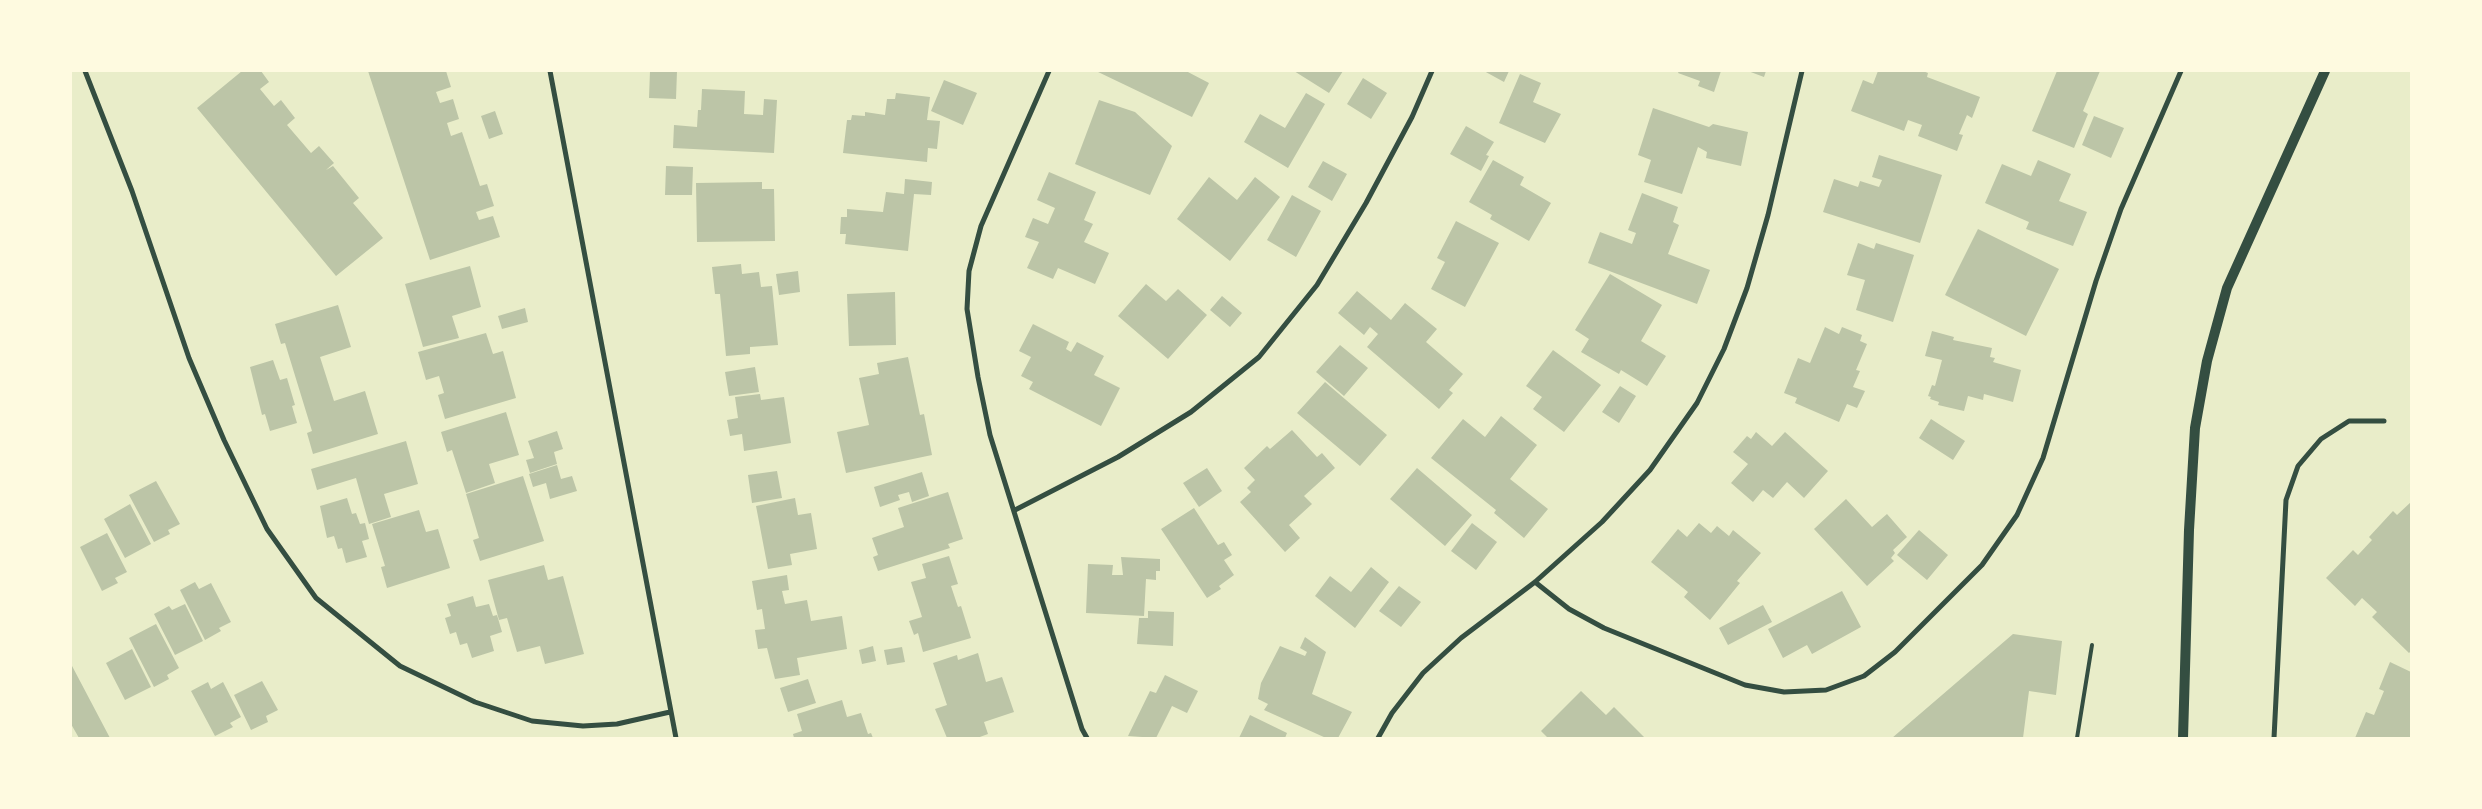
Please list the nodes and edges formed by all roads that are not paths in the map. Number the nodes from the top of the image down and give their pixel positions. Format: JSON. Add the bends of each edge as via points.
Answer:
{"nodes":[{"id":1,"x":86,"y":71,"type":"edge"},
{"id":2,"x":550,"y":71,"type":"edge"},
{"id":3,"x":1050,"y":71,"type":"edge"},
{"id":4,"x":1432,"y":71,"type":"edge"},
{"id":5,"x":1802,"y":71,"type":"edge"},
{"id":6,"x":2181,"y":71,"type":"edge"},
{"id":7,"x":2325,"y":71,"type":"edge"},
{"id":8,"x":2384,"y":421,"type":"dead end"},
{"id":9,"x":1015,"y":510,"type":"junction"},
{"id":10,"x":1535,"y":582,"type":"junction"},
{"id":11,"x":2092,"y":645,"type":"dead end"},
{"id":12,"x":670,"y":712,"type":"junction"},
{"id":13,"x":676,"y":738,"type":"edge"},
{"id":14,"x":1087,"y":738,"type":"edge"},
{"id":15,"x":1378,"y":738,"type":"edge"},
{"id":16,"x":2077,"y":738,"type":"edge"},
{"id":17,"x":2183,"y":738,"type":"edge"},
{"id":18,"x":2274,"y":738,"type":"edge"}],
"edges":[{"from":1,"to":12,"type":"street","via":[[132,191],[189,358],[224,440],[267,529],[316,598],[400,666],[475,702],[532,720],[583,726],[617,724]]},
{"from":2,"to":12,"type":"street"},
{"from":3,"to":9,"type":"street","via":[[982,226],[969,271],[967,309],[978,377],[990,435]]},
{"from":4,"to":9,"type":"street","via":[[1389,160],[1317,285],[1259,357],[1192,412],[1118,457]]},
{"from":5,"to":10,"type":"street","via":[[1747,288],[1724,349],[1697,403],[1650,470],[1602,522]]},
{"from":6,"to":10,"type":"street","via":[[2121,209],[2043,458],[2016,515],[1982,565],[1895,652],[1864,676],[1826,690],[1784,692],[1744,686],[1604,628],[1569,609]]},
{"from":7,"to":17,"type":"main road","via":[[2227,288],[2207,361],[2194,446]]},
{"from":8,"to":18,"type":"street","via":[[2349,421],[2321,439],[2298,466],[2286,500]]},
{"from":9,"to":14,"type":"street"},
{"from":10,"to":15,"type":"street","via":[[1461,638],[1424,673],[1392,713]]},
{"from":11,"to":16,"type":"lane"},
{"from":12,"to":13,"type":"street"}]}
